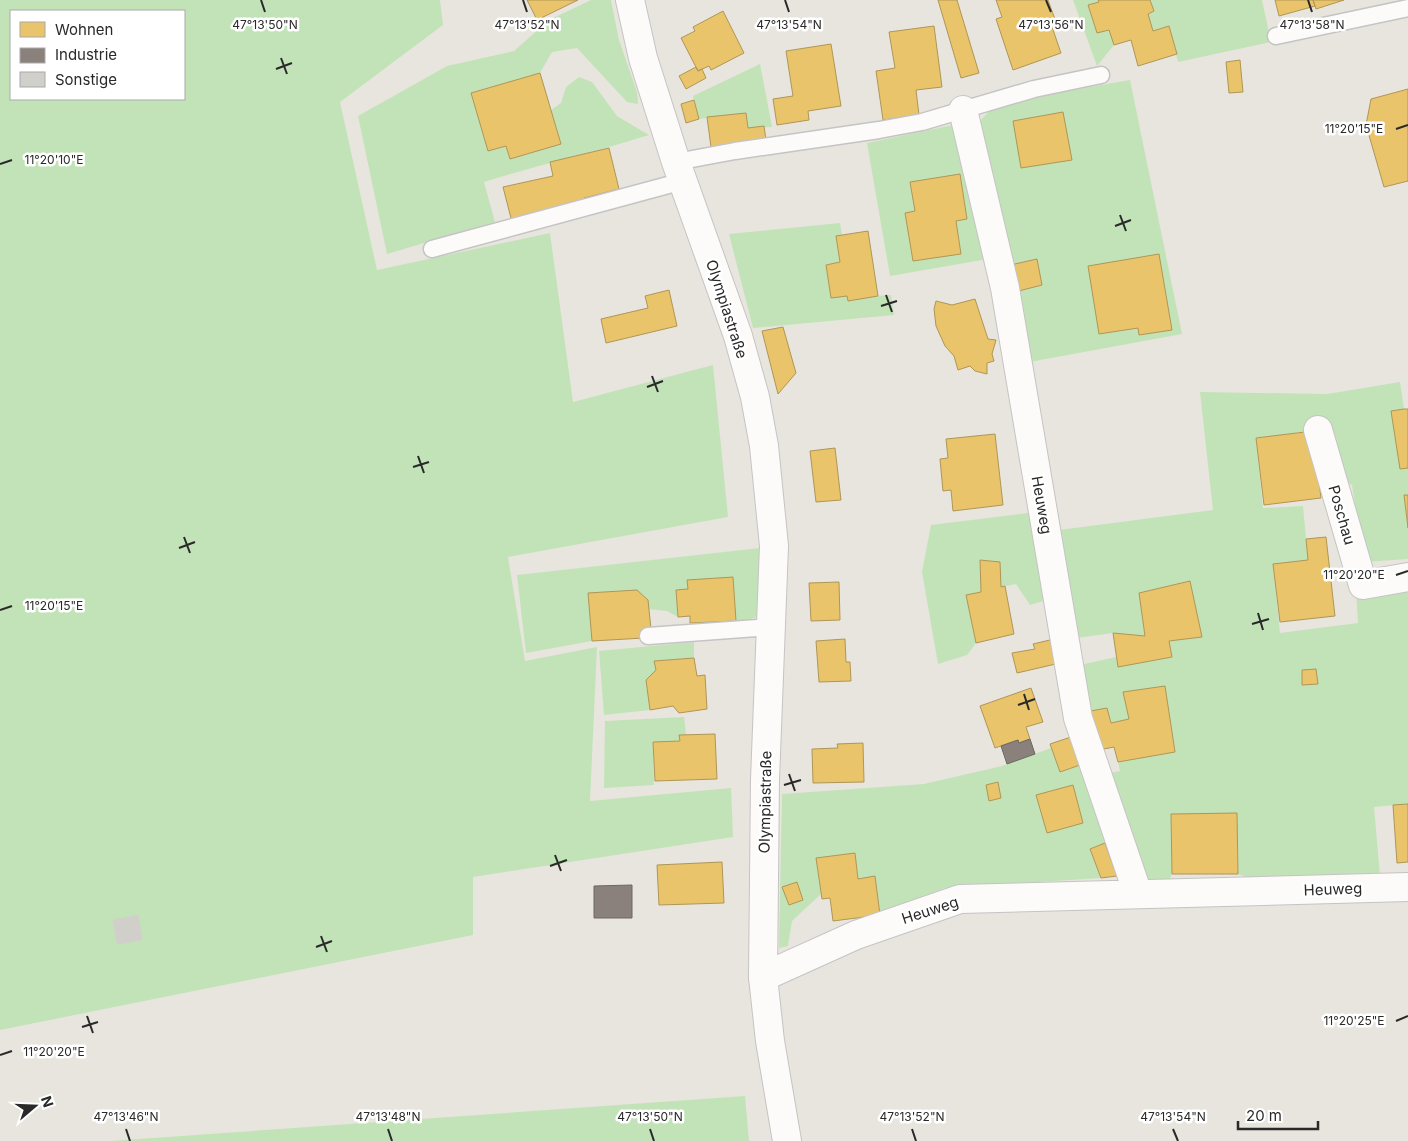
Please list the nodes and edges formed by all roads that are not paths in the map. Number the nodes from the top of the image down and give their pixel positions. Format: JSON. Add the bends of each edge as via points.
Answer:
{"nodes":[{"id":1,"x":630,"y":0,"type":"edge"},
{"id":2,"x":1408,"y":8,"type":"edge"},
{"id":3,"x":1276,"y":36,"type":"dead end"},
{"id":4,"x":1101,"y":75,"type":"dead end"},
{"id":5,"x":963,"y":110,"type":"junction"},
{"id":6,"x":680,"y":171,"type":"junction"},
{"id":7,"x":432,"y":249,"type":"dead end"},
{"id":8,"x":1318,"y":430,"type":"dead end"},
{"id":9,"x":1408,"y":578,"type":"edge"},
{"id":10,"x":771,"y":627,"type":"junction"},
{"id":11,"x":648,"y":636,"type":"dead end"},
{"id":12,"x":1408,"y":887,"type":"edge"},
{"id":13,"x":1138,"y":894,"type":"junction"},
{"id":14,"x":763,"y":977,"type":"junction"},
{"id":15,"x":787,"y":1141,"type":"edge"}],
"edges":[{"from":1,"to":6,"type":"street","name":"Olympiastraße","via":[[643,58]]},
{"from":2,"to":3,"type":"lane"},
{"from":4,"to":5,"type":"lane","via":[[1034,89]]},
{"from":5,"to":6,"type":"lane","via":[[922,122],[792,142]]},
{"from":5,"to":13,"type":"street","name":"Heuweg","via":[[1005,288],[1078,718]]},
{"from":6,"to":7,"type":"lane"},
{"from":6,"to":10,"type":"street","name":"Olympiastraße","via":[[738,336],[755,397],[764,446],[774,546]]},
{"from":8,"to":9,"type":"street","name":"Poschau","via":[[1363,585]]},
{"from":10,"to":11,"type":"lane"},
{"from":10,"to":14,"type":"street","name":"Olympiastraße","via":[[765,780]]},
{"from":12,"to":13,"type":"street","name":"Heuweg"},
{"from":13,"to":14,"type":"street","name":"Heuweg","via":[[960,899],[856,935]]},
{"from":14,"to":15,"type":"street","name":"Olympiastraße"}]}
